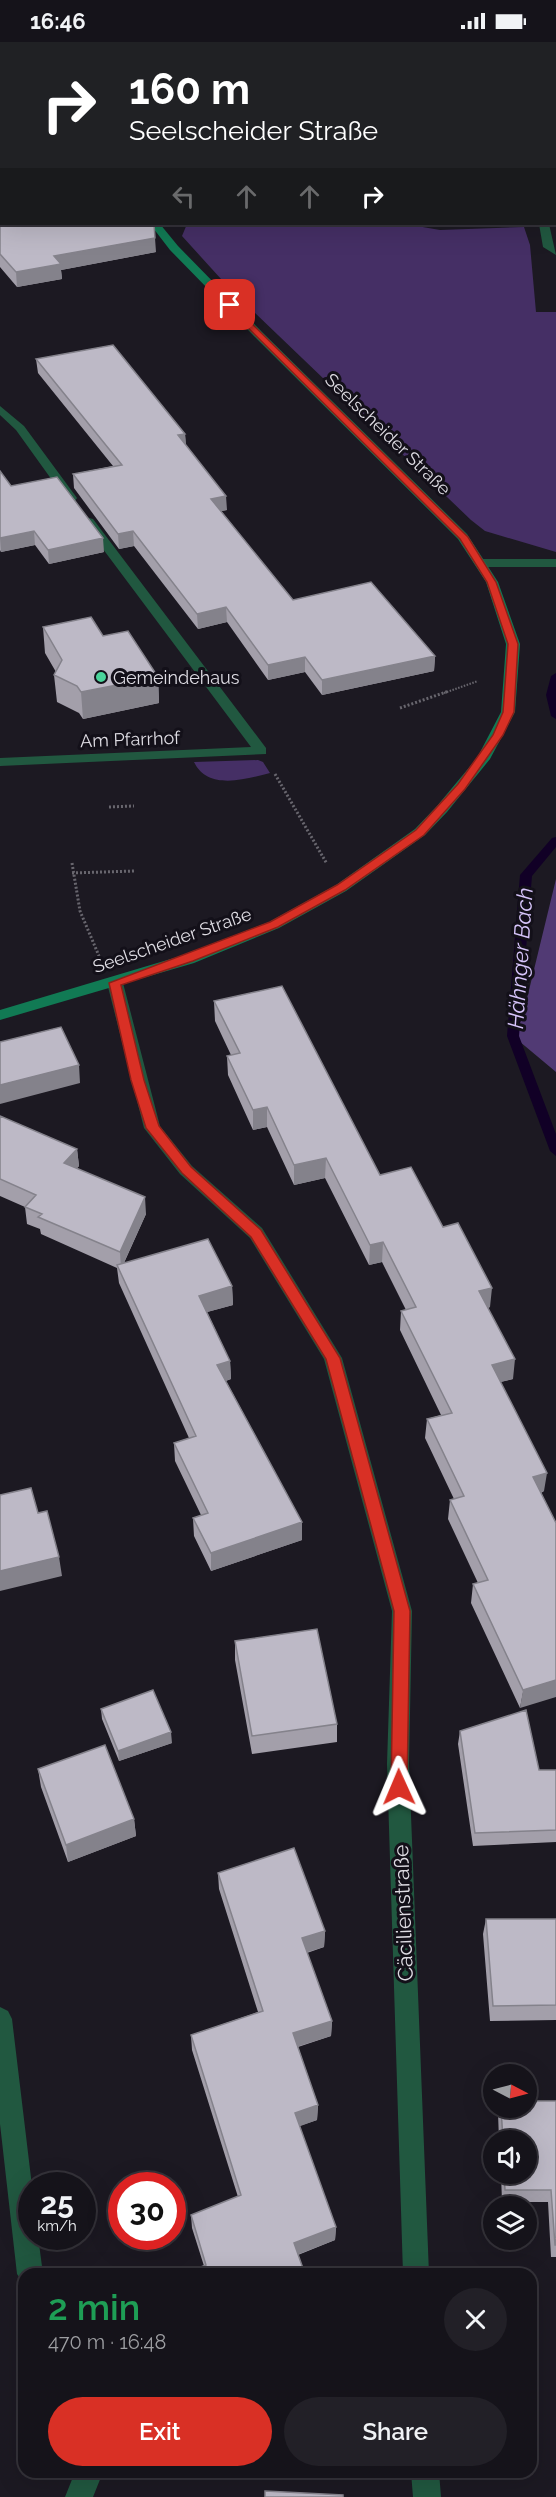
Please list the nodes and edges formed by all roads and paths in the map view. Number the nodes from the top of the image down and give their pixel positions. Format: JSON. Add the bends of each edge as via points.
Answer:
{"nodes":[{"id":1,"x":156,"y":225,"type":"edge"},
{"id":2,"x":544,"y":225,"type":"edge"},
{"id":3,"x":553,"y":249,"type":"edge"},
{"id":4,"x":0,"y":409,"type":"edge"},
{"id":5,"x":481,"y":563,"type":"junction"},
{"id":6,"x":556,"y":563,"type":"edge"},
{"id":7,"x":513,"y":668,"type":"junction"},
{"id":8,"x":400,"y":708,"type":"dead end"},
{"id":9,"x":261,"y":752,"type":"junction"},
{"id":10,"x":0,"y":762,"type":"edge"},
{"id":11,"x":135,"y":806,"type":"dead end"},
{"id":12,"x":109,"y":807,"type":"dead end"},
{"id":13,"x":72,"y":863,"type":"dead end"},
{"id":14,"x":134,"y":871,"type":"dead end"},
{"id":15,"x":72,"y":873,"type":"junction"},
{"id":16,"x":341,"y":888,"type":"junction"},
{"id":17,"x":115,"y":983,"type":"junction"},
{"id":18,"x":0,"y":1015,"type":"edge"},
{"id":19,"x":0,"y":2019,"type":"edge"},
{"id":20,"x":29,"y":2268,"type":"edge"},
{"id":21,"x":416,"y":2268,"type":"edge"},
{"id":22,"x":87,"y":2478,"type":"edge"},
{"id":23,"x":425,"y":2478,"type":"edge"},
{"id":24,"x":79,"y":2497,"type":"edge"},
{"id":25,"x":427,"y":2497,"type":"edge"}],
"edges":[{"from":1,"to":5,"type":"street","name":"Seelscheider Straße","via":[[258,334],[441,512]]},
{"from":2,"to":3,"type":"street"},
{"from":4,"to":9,"type":"street","via":[[20,428]]},
{"from":5,"to":6,"type":"street"},
{"from":5,"to":7,"type":"street","name":"Seelscheider Straße","via":[[507,622],[513,644]]},
{"from":7,"to":8,"type":"path"},
{"from":7,"to":16,"type":"street","name":"Seelscheider Straße","via":[[508,712],[498,735],[461,786],[420,832]]},
{"from":9,"to":10,"type":"street","name":"Am Pfarrhof"},
{"from":9,"to":16,"type":"path"},
{"from":11,"to":12,"type":"path"},
{"from":13,"to":15,"type":"path"},
{"from":14,"to":15,"type":"path"},
{"from":15,"to":17,"type":"path","via":[[92,945]]},
{"from":16,"to":17,"type":"street","name":"Seelscheider Straße","via":[[274,925]]},
{"from":17,"to":18,"type":"street","name":"Seelscheider Straße"},
{"from":17,"to":21,"type":"street","name":"Cäcilienstraße","via":[[153,1128],[186,1170],[256,1233],[333,1358],[402,1611],[398,1764]]},
{"from":19,"to":20,"type":"street"},
{"from":22,"to":24,"type":"street"},
{"from":23,"to":25,"type":"street"}]}
